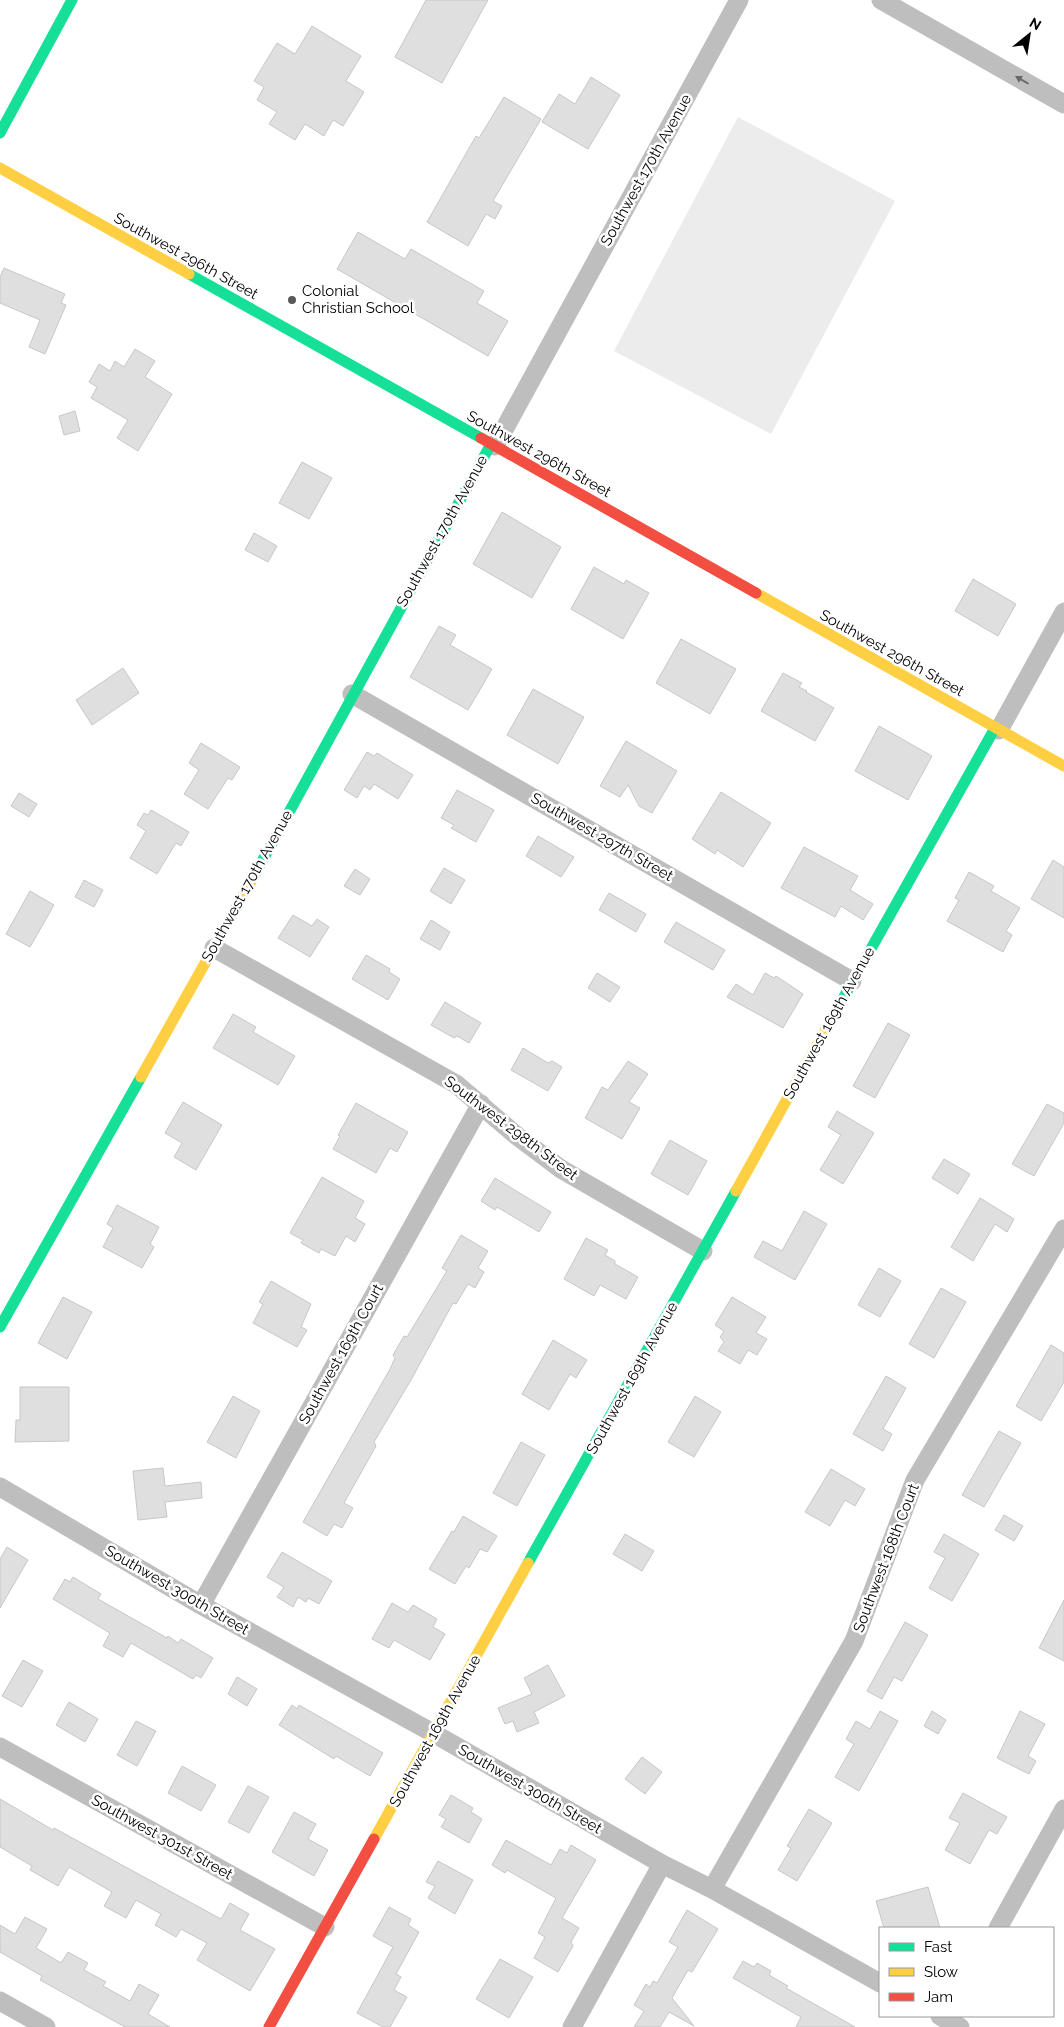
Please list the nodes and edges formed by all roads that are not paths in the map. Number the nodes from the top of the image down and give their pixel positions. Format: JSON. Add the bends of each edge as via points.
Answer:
{"nodes":[{"id":1,"x":72,"y":0,"type":"edge"},
{"id":2,"x":739,"y":0,"type":"edge"},
{"id":3,"x":881,"y":0,"type":"edge"},
{"id":4,"x":1064,"y":104,"type":"edge"},
{"id":5,"x":0,"y":133,"type":"edge"},
{"id":6,"x":0,"y":168,"type":"edge"},
{"id":7,"x":493,"y":445,"type":"junction"},
{"id":8,"x":1064,"y":612,"type":"edge"},
{"id":9,"x":352,"y":694,"type":"junction"},
{"id":10,"x":997,"y":729,"type":"junction"},
{"id":11,"x":1064,"y":766,"type":"edge"},
{"id":12,"x":214,"y":948,"type":"junction"},
{"id":13,"x":852,"y":981,"type":"junction"},
{"id":14,"x":481,"y":1104,"type":"junction"},
{"id":15,"x":1064,"y":1229,"type":"edge"},
{"id":16,"x":703,"y":1251,"type":"junction"},
{"id":17,"x":0,"y":1328,"type":"edge"},
{"id":18,"x":0,"y":1488,"type":"edge"},
{"id":19,"x":201,"y":1605,"type":"junction"},
{"id":20,"x":433,"y":1733,"type":"junction"},
{"id":21,"x":0,"y":1747,"type":"edge"},
{"id":22,"x":1064,"y":1808,"type":"edge"},
{"id":23,"x":662,"y":1864,"type":"junction"},
{"id":24,"x":712,"y":1889,"type":"junction"},
{"id":25,"x":325,"y":1927,"type":"junction"},
{"id":26,"x":999,"y":1927,"type":"edge"},
{"id":27,"x":879,"y":1982,"type":"edge"},
{"id":28,"x":0,"y":2001,"type":"edge"},
{"id":29,"x":46,"y":2027,"type":"edge"},
{"id":30,"x":269,"y":2027,"type":"edge"},
{"id":31,"x":572,"y":2027,"type":"edge"}],
"edges":[{"from":1,"to":5,"type":"street"},
{"from":2,"to":7,"type":"street","name":"Southwest 170th Avenue"},
{"from":4,"to":3,"type":"street","one_way":true},
{"from":6,"to":7,"type":"street","name":"Southwest 296th Street"},
{"from":7,"to":9,"type":"street","name":"Southwest 170th Avenue"},
{"from":7,"to":10,"type":"street","name":"Southwest 296th Street"},
{"from":8,"to":10,"type":"street","name":"Southwest 169th Avenue"},
{"from":9,"to":12,"type":"street","name":"Southwest 170th Avenue"},
{"from":9,"to":13,"type":"street","name":"Southwest 297th Street"},
{"from":10,"to":11,"type":"street","name":"Southwest 296th Street"},
{"from":10,"to":13,"type":"street","name":"Southwest 169th Avenue"},
{"from":12,"to":14,"type":"street","name":"Southwest 298th Street","via":[[456,1084]]},
{"from":12,"to":17,"type":"street","name":"Southwest 170th Avenue"},
{"from":13,"to":16,"type":"street","name":"Southwest 169th Avenue"},
{"from":14,"to":16,"type":"street","name":"Southwest 298th Street","via":[[561,1168]]},
{"from":14,"to":19,"type":"street","name":"Southwest 169th Court"},
{"from":15,"to":24,"type":"street","name":"Southwest 168th Court","via":[[915,1480],[854,1641]]},
{"from":16,"to":20,"type":"street","name":"Southwest 169th Avenue"},
{"from":18,"to":19,"type":"street","name":"Southwest 300th Street"},
{"from":19,"to":20,"type":"street","name":"Southwest 300th Street"},
{"from":20,"to":23,"type":"street","name":"Southwest 300th Street"},
{"from":20,"to":25,"type":"street","name":"Southwest 169th Avenue"},
{"from":21,"to":25,"type":"street","name":"Southwest 301st Street"},
{"from":22,"to":26,"type":"street"},
{"from":23,"to":24,"type":"street","name":"Southwest 300th Street"},
{"from":23,"to":31,"type":"street"},
{"from":24,"to":27,"type":"street","name":"Southwest 300th Street"},
{"from":25,"to":30,"type":"street","name":"Southwest 169th Avenue"},
{"from":28,"to":29,"type":"street"}]}
